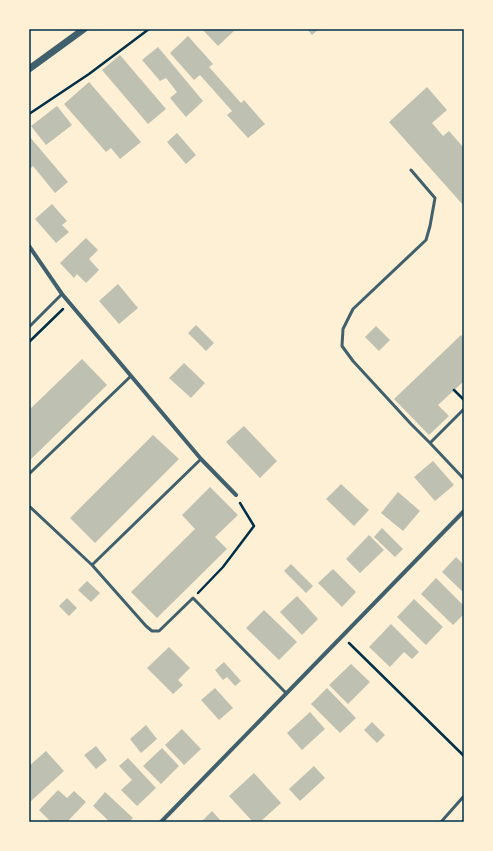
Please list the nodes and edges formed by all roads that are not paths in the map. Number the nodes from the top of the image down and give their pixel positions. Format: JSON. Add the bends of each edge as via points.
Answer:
{"nodes":[{"id":1,"x":84,"y":29,"type":"edge"},
{"id":2,"x":29,"y":69,"type":"edge"},
{"id":3,"x":411,"y":170,"type":"dead end"},
{"id":4,"x":29,"y":246,"type":"edge"},
{"id":5,"x":62,"y":294,"type":"junction"},
{"id":6,"x":29,"y":327,"type":"edge"},
{"id":7,"x":130,"y":376,"type":"junction"},
{"id":8,"x":464,"y":409,"type":"edge"},
{"id":9,"x":430,"y":444,"type":"junction"},
{"id":10,"x":201,"y":459,"type":"junction"},
{"id":11,"x":29,"y":474,"type":"edge"},
{"id":12,"x":464,"y":478,"type":"edge"},
{"id":13,"x":236,"y":496,"type":"road end"},
{"id":14,"x":29,"y":506,"type":"edge"},
{"id":15,"x":464,"y":511,"type":"edge"},
{"id":16,"x":92,"y":566,"type":"junction"},
{"id":17,"x":286,"y":693,"type":"junction"},
{"id":18,"x":464,"y":796,"type":"edge"},
{"id":19,"x":161,"y":822,"type":"edge"},
{"id":20,"x":441,"y":822,"type":"edge"}],
"edges":[{"from":1,"to":2,"type":"street"},
{"from":3,"to":9,"type":"lane","via":[[435,198],[426,240],[354,309],[343,329],[342,346]]},
{"from":4,"to":5,"type":"street"},
{"from":5,"to":6,"type":"lane"},
{"from":5,"to":7,"type":"street"},
{"from":7,"to":10,"type":"street"},
{"from":7,"to":11,"type":"lane"},
{"from":8,"to":9,"type":"lane"},
{"from":9,"to":12,"type":"lane"},
{"from":10,"to":13,"type":"street"},
{"from":10,"to":16,"type":"lane"},
{"from":14,"to":16,"type":"lane"},
{"from":15,"to":17,"type":"street"},
{"from":16,"to":17,"type":"lane","via":[[152,632],[159,631],[193,598]]},
{"from":17,"to":19,"type":"street"},
{"from":18,"to":20,"type":"lane"}]}
